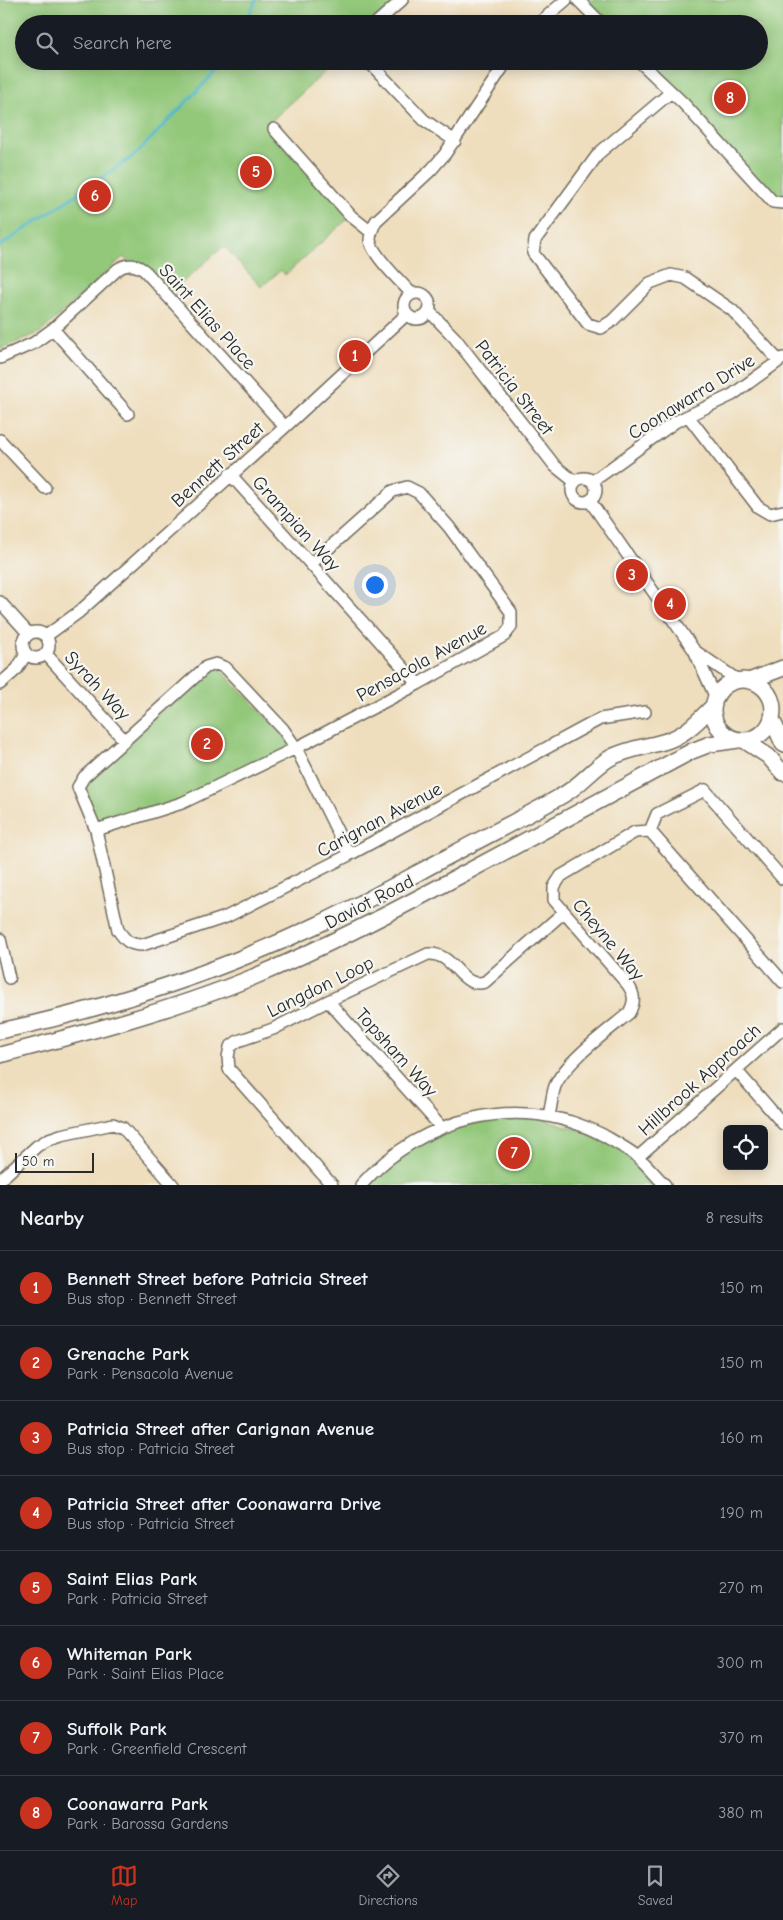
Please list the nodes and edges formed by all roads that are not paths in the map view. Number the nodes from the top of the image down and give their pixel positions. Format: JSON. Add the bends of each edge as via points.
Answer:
{"nodes":[{"id":1,"x":402,"y":0,"type":"edge"},
{"id":2,"x":566,"y":0,"type":"edge"},
{"id":3,"x":578,"y":0,"type":"edge"},
{"id":4,"x":385,"y":15,"type":"edge"},
{"id":5,"x":548,"y":15,"type":"edge"},
{"id":6,"x":593,"y":15,"type":"edge"},
{"id":7,"x":377,"y":70,"type":"edge"},
{"id":8,"x":501,"y":70,"type":"edge"},
{"id":9,"x":648,"y":70,"type":"edge"},
{"id":10,"x":670,"y":93,"type":"junction"},
{"id":11,"x":274,"y":129,"type":"dead end"},
{"id":12,"x":455,"y":140,"type":"junction"},
{"id":13,"x":783,"y":203,"type":"edge"},
{"id":14,"x":371,"y":232,"type":"junction"},
{"id":15,"x":412,"y":294,"type":"junction"},
{"id":16,"x":430,"y":312,"type":"junction"},
{"id":17,"x":406,"y":314,"type":"junction"},
{"id":18,"x":53,"y":330,"type":"junction"},
{"id":19,"x":0,"y":358,"type":"edge"},
{"id":20,"x":781,"y":360,"type":"edge"},
{"id":21,"x":128,"y":414,"type":"dead end"},
{"id":22,"x":688,"y":416,"type":"junction"},
{"id":23,"x":285,"y":427,"type":"junction"},
{"id":24,"x":0,"y":440,"type":"edge"},
{"id":25,"x":230,"y":474,"type":"junction"},
{"id":26,"x":593,"y":481,"type":"junction"},
{"id":27,"x":575,"y":482,"type":"junction"},
{"id":28,"x":45,"y":488,"type":"dead end"},
{"id":29,"x":590,"y":501,"type":"junction"},
{"id":30,"x":783,"y":511,"type":"edge"},
{"id":31,"x":311,"y":564,"type":"junction"},
{"id":32,"x":0,"y":602,"type":"edge"},
{"id":33,"x":28,"y":633,"type":"junction"},
{"id":34,"x":46,"y":636,"type":"junction"},
{"id":35,"x":694,"y":650,"type":"junction"},
{"id":36,"x":26,"y":654,"type":"junction"},
{"id":37,"x":46,"y":654,"type":"junction"},
{"id":38,"x":783,"y":668,"type":"edge"},
{"id":39,"x":744,"y":681,"type":"junction"},
{"id":40,"x":0,"y":684,"type":"edge"},
{"id":41,"x":418,"y":684,"type":"junction"},
{"id":42,"x":715,"y":701,"type":"junction"},
{"id":43,"x":783,"y":701,"type":"edge"},
{"id":44,"x":645,"y":712,"type":"dead end"},
{"id":45,"x":773,"y":716,"type":"junction"},
{"id":46,"x":125,"y":740,"type":"junction"},
{"id":47,"x":741,"y":740,"type":"junction"},
{"id":48,"x":783,"y":744,"type":"edge"},
{"id":49,"x":296,"y":748,"type":"junction"},
{"id":50,"x":783,"y":772,"type":"edge"},
{"id":51,"x":96,"y":830,"type":"junction"},
{"id":52,"x":650,"y":831,"type":"junction"},
{"id":53,"x":349,"y":855,"type":"junction"},
{"id":54,"x":783,"y":879,"type":"edge"},
{"id":55,"x":564,"y":912,"type":"junction"},
{"id":56,"x":0,"y":939,"type":"edge"},
{"id":57,"x":9,"y":978,"type":"dead end"},
{"id":58,"x":783,"y":982,"type":"edge"},
{"id":59,"x":328,"y":1001,"type":"junction"},
{"id":60,"x":783,"y":1028,"type":"edge"},
{"id":61,"x":0,"y":1031,"type":"edge"},
{"id":62,"x":0,"y":1055,"type":"edge"},
{"id":63,"x":736,"y":1070,"type":"junction"},
{"id":64,"x":548,"y":1116,"type":"junction"},
{"id":65,"x":783,"y":1124,"type":"edge"},
{"id":66,"x":441,"y":1127,"type":"junction"},
{"id":67,"x":638,"y":1157,"type":"junction"},
{"id":68,"x":0,"y":1180,"type":"edge"},
{"id":69,"x":168,"y":1183,"type":"edge"},
{"id":70,"x":332,"y":1185,"type":"edge"},
{"id":71,"x":361,"y":1185,"type":"edge"},
{"id":72,"x":665,"y":1185,"type":"edge"}],
"edges":[{"from":1,"to":4,"type":"street"},
{"from":2,"to":5,"type":"street"},
{"from":3,"to":6,"type":"street"},
{"from":7,"to":12,"type":"street","via":[[424,120]]},
{"from":8,"to":12,"type":"street"},
{"from":9,"to":10,"type":"street"},
{"from":10,"to":13,"type":"street","via":[[684,104],[773,202]]},
{"from":10,"to":20,"type":"street","via":[[599,153],[534,240],[533,253],[588,324],[600,328],[612,322],[650,283],[671,275],[686,278],[732,310]]},
{"from":11,"to":14,"type":"street","via":[[351,216]]},
{"from":12,"to":14,"type":"street","via":[[432,170],[376,221]]},
{"from":14,"to":15,"type":"street","via":[[370,242],[376,253]]},
{"from":15,"to":16,"type":"street","via":[[421,293],[428,298]]},
{"from":15,"to":17,"type":"street","via":[[405,301]]},
{"from":16,"to":17,"type":"street","via":[[419,320]]},
{"from":16,"to":27,"type":"street","name":"Patricia Street","via":[[455,338],[555,466]]},
{"from":17,"to":23,"type":"street","name":"Bennett Street"},
{"from":18,"to":19,"type":"street","name":"Saint Elias Place","via":[[34,343]]},
{"from":18,"to":21,"type":"street"},
{"from":18,"to":23,"type":"street","name":"Saint Elias Place","via":[[118,270],[131,265],[142,268]]},
{"from":20,"to":22,"type":"street","name":"Coonawarra Drive","via":[[732,395]]},
{"from":22,"to":26,"type":"street","name":"Coonawarra Drive"},
{"from":22,"to":30,"type":"street","via":[[758,507],[770,514]]},
{"from":23,"to":25,"type":"street","name":"Bennett Street"},
{"from":24,"to":28,"type":"street"},
{"from":25,"to":31,"type":"street","name":"Grampian Way"},
{"from":25,"to":34,"type":"street","name":"Bennett Street","via":[[79,612]]},
{"from":26,"to":27,"type":"street","via":[[584,477]]},
{"from":26,"to":29,"type":"street","via":[[597,490]]},
{"from":27,"to":29,"type":"street","via":[[573,495],[580,502]]},
{"from":29,"to":35,"type":"street"},
{"from":31,"to":41,"type":"street","name":"Grampian Way"},
{"from":31,"to":41,"type":"street","name":"Pensacola Avenue","via":[[393,491],[407,487],[419,493],[449,527],[511,612],[510,627],[504,636]]},
{"from":32,"to":33,"type":"street"},
{"from":33,"to":34,"type":"street","via":[[38,631]]},
{"from":33,"to":36,"type":"street","via":[[23,641]]},
{"from":34,"to":37,"type":"street","via":[[49,645]]},
{"from":35,"to":39,"type":"street"},
{"from":35,"to":42,"type":"street"},
{"from":36,"to":37,"type":"street","via":[[36,658]]},
{"from":36,"to":40,"type":"street","via":[[17,669]]},
{"from":37,"to":46,"type":"street","name":"Syrah Way"},
{"from":38,"to":39,"type":"street"},
{"from":39,"to":42,"type":"street","via":[[725,686]]},
{"from":39,"to":45,"type":"street","via":[[768,692]]},
{"from":41,"to":49,"type":"street","name":"Pensacola Avenue"},
{"from":42,"to":47,"type":"street","via":[[714,717],[720,729]]},
{"from":42,"to":61,"type":"street","name":"Daviot Road","via":[[697,722],[681,734],[612,757],[564,794],[316,926],[242,958],[158,988]]},
{"from":43,"to":45,"type":"street"},
{"from":44,"to":53,"type":"street","name":"Carignan Avenue","via":[[600,719]]},
{"from":45,"to":47,"type":"street","via":[[764,732],[755,738]]},
{"from":45,"to":48,"type":"street"},
{"from":46,"to":49,"type":"street","via":[[206,667],[216,664],[226,668],[283,729]]},
{"from":46,"to":51,"type":"street","via":[[84,777],[78,788]]},
{"from":47,"to":50,"type":"street","via":[[768,756]]},
{"from":47,"to":62,"type":"street","name":"Daviot Road","via":[[710,744],[692,751],[374,921],[276,968],[148,1015]]},
{"from":49,"to":51,"type":"street","name":"Pensacola Avenue","via":[[182,803]]},
{"from":49,"to":53,"type":"street"},
{"from":51,"to":53,"type":"street","name":"Carignan Avenue","via":[[118,930],[125,941],[134,945],[226,917]]},
{"from":52,"to":54,"type":"street","via":[[657,814],[705,790]]},
{"from":52,"to":55,"type":"street","name":"Cheyne Way","via":[[635,832],[561,876],[554,887],[554,900]]},
{"from":52,"to":58,"type":"street"},
{"from":55,"to":59,"type":"street","name":"Langdon Loop","via":[[485,982],[474,984],[468,981],[443,956],[435,953]]},
{"from":55,"to":64,"type":"street","name":"Cheyne Way","via":[[628,985],[634,997],[629,1013],[564,1072],[555,1086]]},
{"from":56,"to":57,"type":"street"},
{"from":59,"to":66,"type":"street","name":"Topsham Way"},
{"from":59,"to":70,"type":"street","name":"Langdon Loop","via":[[273,1029],[238,1041],[230,1047],[228,1056],[229,1069]]},
{"from":60,"to":63,"type":"street","name":"Hillbrook Approach"},
{"from":63,"to":65,"type":"street"},
{"from":63,"to":67,"type":"street","name":"Hillbrook Approach"},
{"from":64,"to":66,"type":"street","via":[[485,1116]]},
{"from":64,"to":67,"type":"street","via":[[590,1129]]},
{"from":66,"to":71,"type":"street","via":[[402,1148]]},
{"from":67,"to":72,"type":"street"},
{"from":68,"to":69,"type":"street","via":[[49,1139],[113,1124],[123,1128]]}]}
